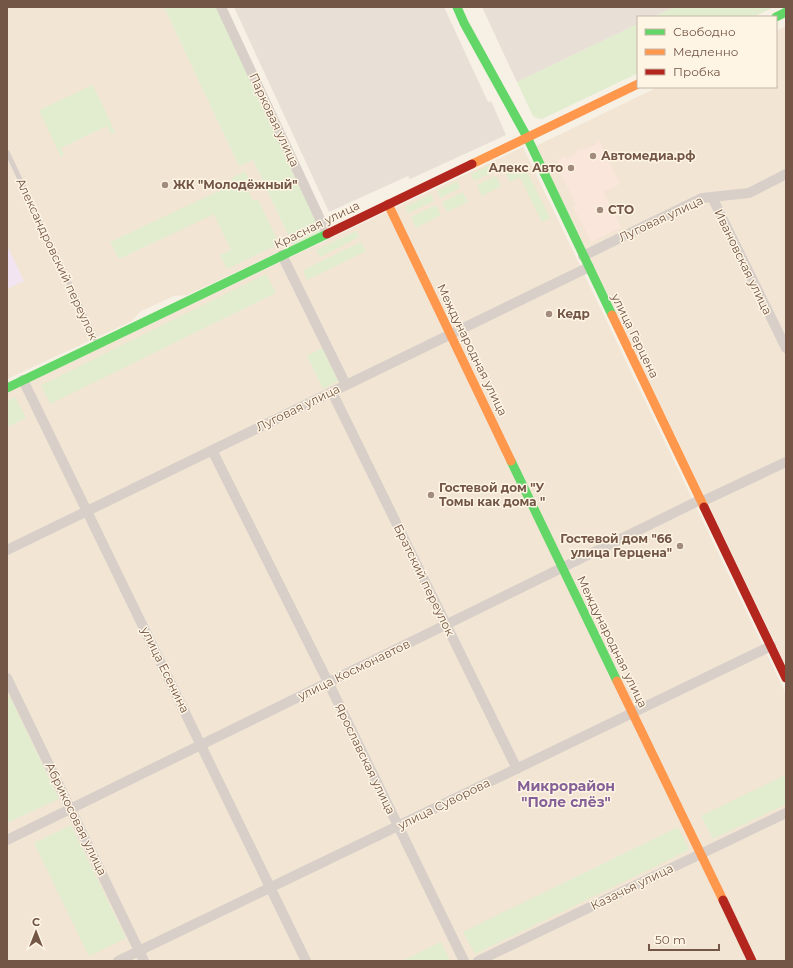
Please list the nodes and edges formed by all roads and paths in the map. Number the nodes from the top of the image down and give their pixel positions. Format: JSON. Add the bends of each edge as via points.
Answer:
{"nodes":[{"id":1,"x":221,"y":7,"type":"edge"},
{"id":2,"x":457,"y":7,"type":"edge"},
{"id":3,"x":786,"y":12,"type":"edge"},
{"id":4,"x":777,"y":16,"type":"edge"},
{"id":5,"x":637,"y":84,"type":"edge"},
{"id":6,"x":527,"y":138,"type":"junction"},
{"id":7,"x":7,"y":152,"type":"edge"},
{"id":8,"x":786,"y":174,"type":"edge"},
{"id":9,"x":712,"y":197,"type":"junction"},
{"id":10,"x":388,"y":204,"type":"junction"},
{"id":11,"x":326,"y":234,"type":"junction"},
{"id":12,"x":282,"y":255,"type":"junction"},
{"id":13,"x":584,"y":256,"type":"junction"},
{"id":14,"x":589,"y":267,"type":"junction"},
{"id":15,"x":451,"y":335,"type":"junction"},
{"id":16,"x":98,"y":344,"type":"junction"},
{"id":17,"x":786,"y":348,"type":"edge"},
{"id":18,"x":23,"y":380,"type":"junction"},
{"id":19,"x":346,"y":385,"type":"junction"},
{"id":20,"x":7,"y":388,"type":"edge"},
{"id":21,"x":332,"y":392,"type":"junction"},
{"id":22,"x":212,"y":450,"type":"junction"},
{"id":23,"x":786,"y":462,"type":"edge"},
{"id":24,"x":701,"y":501,"type":"junction"},
{"id":25,"x":87,"y":511,"type":"junction"},
{"id":26,"x":7,"y":550,"type":"edge"},
{"id":27,"x":562,"y":567,"type":"junction"},
{"id":28,"x":446,"y":624,"type":"junction"},
{"id":29,"x":771,"y":646,"type":"junction"},
{"id":30,"x":786,"y":678,"type":"edge"},
{"id":31,"x":328,"y":682,"type":"junction"},
{"id":32,"x":8,"y":684,"type":"edge"},
{"id":33,"x":633,"y":713,"type":"junction"},
{"id":34,"x":201,"y":744,"type":"junction"},
{"id":35,"x":517,"y":769,"type":"junction"},
{"id":36,"x":71,"y":808,"type":"junction"},
{"id":37,"x":786,"y":814,"type":"edge"},
{"id":38,"x":398,"y":826,"type":"junction"},
{"id":39,"x":7,"y":840,"type":"edge"},
{"id":40,"x":701,"y":854,"type":"junction"},
{"id":41,"x":270,"y":888,"type":"junction"},
{"id":42,"x":139,"y":951,"type":"junction"},
{"id":43,"x":118,"y":961,"type":"edge"},
{"id":44,"x":144,"y":961,"type":"edge"},
{"id":45,"x":306,"y":961,"type":"edge"},
{"id":46,"x":464,"y":961,"type":"edge"},
{"id":47,"x":478,"y":961,"type":"edge"},
{"id":48,"x":752,"y":961,"type":"edge"}],
"edges":[{"from":1,"to":11,"type":"street","name":"Парковая улица"},
{"from":2,"to":6,"type":"street","name":"улица Герцена"},
{"from":3,"to":4,"type":"street"},
{"from":5,"to":6,"type":"street","name":"Красная улица"},
{"from":6,"to":10,"type":"street","name":"Красная улица"},
{"from":6,"to":13,"type":"street","name":"улица Герцена"},
{"from":7,"to":16,"type":"lane","name":"Александровский переулок"},
{"from":8,"to":9,"type":"street","name":"Луговая улица","via":[[749,192]]},
{"from":9,"to":13,"type":"street","name":"Луговая улица","via":[[702,198]]},
{"from":9,"to":17,"type":"street","name":"Ивановская улица"},
{"from":10,"to":11,"type":"street","name":"Красная улица"},
{"from":10,"to":15,"type":"street","name":"Международная улица"},
{"from":11,"to":12,"type":"street","name":"Красная улица"},
{"from":12,"to":16,"type":"street","name":"Красная улица"},
{"from":12,"to":19,"type":"street"},
{"from":13,"to":14,"type":"street","name":"улица Герцена"},
{"from":14,"to":15,"type":"street","name":"Луговая улица"},
{"from":14,"to":24,"type":"street","name":"улица Герцена"},
{"from":15,"to":19,"type":"street","name":"Луговая улица"},
{"from":15,"to":27,"type":"street","name":"Международная улица"},
{"from":16,"to":18,"type":"street","name":"Красная улица"},
{"from":18,"to":20,"type":"street","name":"Красная улица"},
{"from":18,"to":25,"type":"street","name":"улица Есенина"},
{"from":19,"to":21,"type":"street","name":"Луговая улица"},
{"from":21,"to":22,"type":"street","name":"Луговая улица"},
{"from":21,"to":28,"type":"street","name":"Братский переулок"},
{"from":22,"to":25,"type":"street","name":"Луговая улица"},
{"from":22,"to":31,"type":"street","name":"Ярославская улица"},
{"from":23,"to":24,"type":"street","name":"улица Космонавтов"},
{"from":24,"to":27,"type":"street","name":"улица Космонавтов"},
{"from":24,"to":29,"type":"street","name":"улица Герцена"},
{"from":25,"to":26,"type":"street","name":"Луговая улица"},
{"from":25,"to":34,"type":"street","name":"улица Есенина"},
{"from":27,"to":28,"type":"street","name":"улица Космонавтов"},
{"from":27,"to":33,"type":"street","name":"Международная улица"},
{"from":28,"to":31,"type":"street","name":"улица Космонавтов"},
{"from":28,"to":35,"type":"street","name":"Братский переулок"},
{"from":29,"to":30,"type":"street","name":"улица Герцена"},
{"from":29,"to":33,"type":"street","name":"улица Суворова"},
{"from":31,"to":34,"type":"street","name":"улица Космонавтов"},
{"from":31,"to":38,"type":"street","name":"Ярославская улица"},
{"from":32,"to":36,"type":"street","name":"Абрикосовая улица"},
{"from":33,"to":35,"type":"street","name":"улица Суворова"},
{"from":33,"to":40,"type":"street","name":"Международная улица"},
{"from":34,"to":36,"type":"street","name":"улица Космонавтов"},
{"from":34,"to":41,"type":"street","name":"улица Есенина"},
{"from":35,"to":38,"type":"street","name":"улица Суворова"},
{"from":36,"to":39,"type":"street","name":"улица Космонавтов"},
{"from":36,"to":42,"type":"street","name":"Абрикосовая улица"},
{"from":37,"to":40,"type":"street","name":"Казачья улица"},
{"from":38,"to":41,"type":"street","name":"улица Суворова"},
{"from":38,"to":46,"type":"street","name":"Ярославская улица"},
{"from":40,"to":47,"type":"street","name":"Казачья улица"},
{"from":40,"to":48,"type":"street","name":"Международная улица"},
{"from":41,"to":42,"type":"street","name":"улица Суворова"},
{"from":41,"to":45,"type":"street","name":"улица Есенина"},
{"from":42,"to":43,"type":"street","name":"улица Суворова"},
{"from":42,"to":44,"type":"street","name":"Абрикосовая улица"}]}
